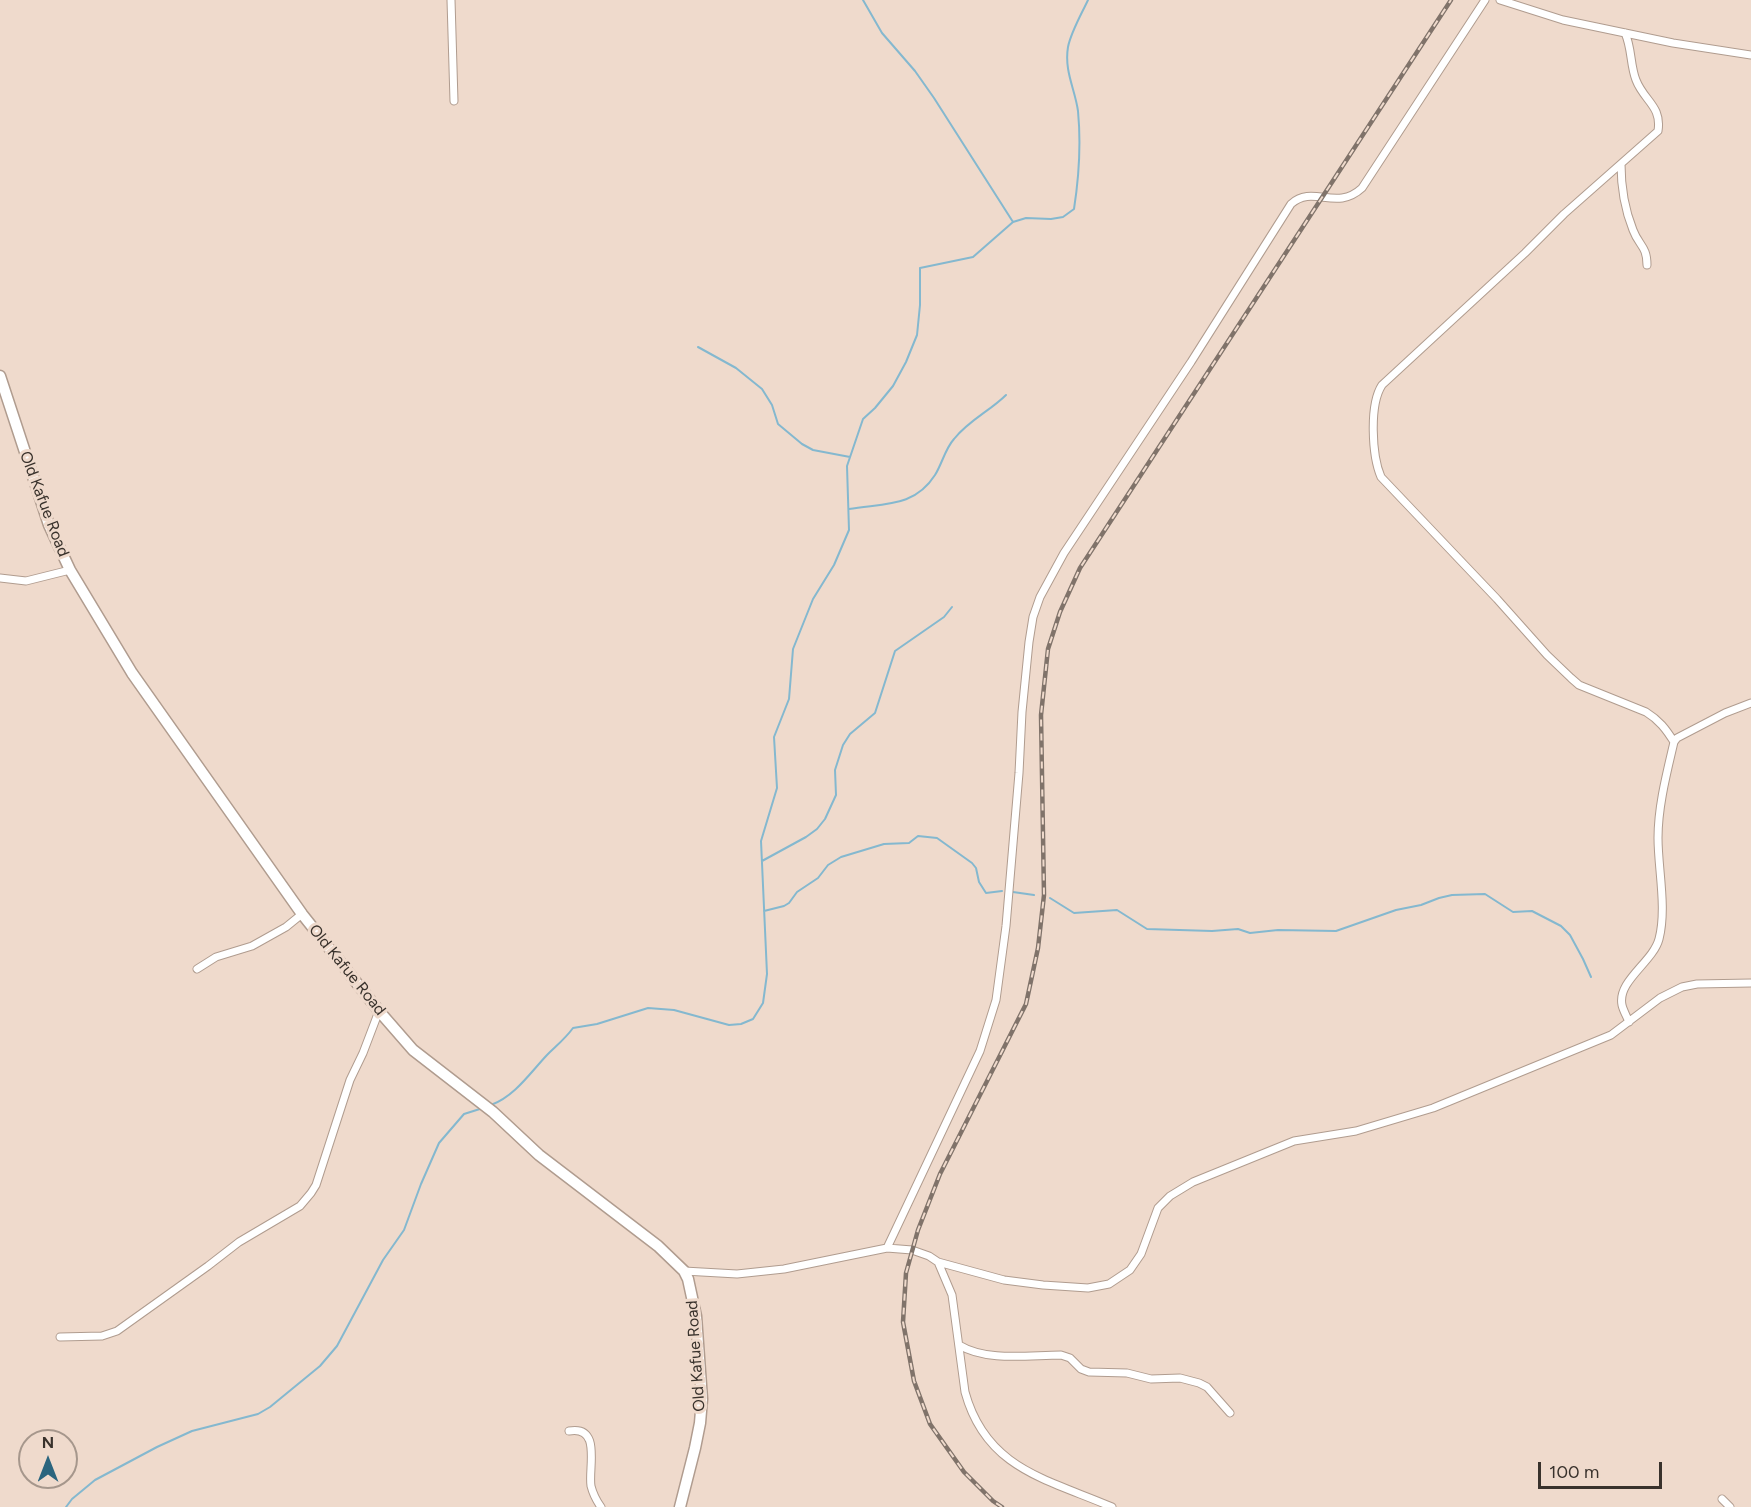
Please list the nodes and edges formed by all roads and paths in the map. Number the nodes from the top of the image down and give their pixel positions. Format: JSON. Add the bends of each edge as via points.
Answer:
{"nodes":[{"id":1,"x":451,"y":0,"type":"edge"},
{"id":2,"x":1485,"y":0,"type":"edge"},
{"id":3,"x":1500,"y":0,"type":"edge"},
{"id":4,"x":1625,"y":33,"type":"junction"},
{"id":5,"x":1751,"y":55,"type":"edge"},
{"id":6,"x":454,"y":101,"type":"dead end"},
{"id":7,"x":1621,"y":164,"type":"junction"},
{"id":8,"x":1647,"y":265,"type":"dead end"},
{"id":9,"x":0,"y":376,"type":"edge"},
{"id":10,"x":70,"y":570,"type":"junction"},
{"id":11,"x":0,"y":578,"type":"edge"},
{"id":12,"x":1751,"y":703,"type":"edge"},
{"id":13,"x":1674,"y":742,"type":"junction"},
{"id":14,"x":302,"y":914,"type":"junction"},
{"id":15,"x":197,"y":969,"type":"dead end"},
{"id":16,"x":1751,"y":983,"type":"edge"},
{"id":17,"x":379,"y":1011,"type":"junction"},
{"id":18,"x":1629,"y":1022,"type":"junction"},
{"id":19,"x":887,"y":1248,"type":"junction"},
{"id":20,"x":938,"y":1262,"type":"junction"},
{"id":21,"x":684,"y":1271,"type":"junction"},
{"id":22,"x":60,"y":1337,"type":"dead end"},
{"id":23,"x":959,"y":1345,"type":"junction"},
{"id":24,"x":1230,"y":1413,"type":"dead end"},
{"id":25,"x":568,"y":1431,"type":"dead end"},
{"id":26,"x":1722,"y":1499,"type":"dead end"},
{"id":27,"x":601,"y":1507,"type":"edge"},
{"id":28,"x":680,"y":1507,"type":"edge"},
{"id":29,"x":1112,"y":1507,"type":"edge"},
{"id":30,"x":1731,"y":1507,"type":"edge"}],
"edges":[{"from":1,"to":6,"type":"street"},
{"from":2,"to":19,"type":"street","via":[[1362,188],[1343,200],[1306,196],[1291,204],[1064,553],[1040,597],[1029,642],[1006,926],[996,1000],[980,1051]]},
{"from":3,"to":4,"type":"street","via":[[1563,20]]},
{"from":4,"to":5,"type":"street"},
{"from":4,"to":7,"type":"street","via":[[1636,79],[1659,114],[1660,123],[1659,131]]},
{"from":7,"to":8,"type":"street","via":[[1629,218],[1634,234],[1646,250]]},
{"from":7,"to":13,"type":"street","via":[[1382,385],[1376,397],[1374,454],[1381,477],[1547,655],[1579,685],[1656,718]]},
{"from":9,"to":10,"type":"street","name":"Old Kafue Road","via":[[49,525]]},
{"from":10,"to":11,"type":"street","via":[[26,581]]},
{"from":10,"to":14,"type":"street","name":"Old Kafue Road","via":[[132,673]]},
{"from":12,"to":13,"type":"street"},
{"from":13,"to":18,"type":"street","via":[[1658,836],[1662,885],[1660,936],[1645,964],[1625,985],[1622,1004]]},
{"from":14,"to":15,"type":"street","via":[[252,946],[216,957]]},
{"from":14,"to":17,"type":"street","name":"Old Kafue Road"},
{"from":16,"to":18,"type":"street","via":[[1682,987]]},
{"from":17,"to":21,"type":"street","name":"Old Kafue Road","via":[[413,1050]]},
{"from":17,"to":22,"type":"street","via":[[350,1080],[316,1185],[300,1206],[239,1242],[117,1331],[102,1336]]},
{"from":18,"to":20,"type":"street","via":[[1611,1035],[1433,1108],[1356,1131],[1294,1141],[1193,1182],[1158,1208],[1141,1254],[1130,1270],[1109,1284],[1088,1288],[1034,1284]]},
{"from":19,"to":20,"type":"street","via":[[912,1250]]},
{"from":19,"to":21,"type":"street","via":[[784,1269],[737,1274]]},
{"from":20,"to":23,"type":"street","via":[[952,1295]]},
{"from":21,"to":28,"type":"street","name":"Old Kafue Road","via":[[696,1316],[702,1399]]},
{"from":23,"to":24,"type":"street","via":[[969,1351],[995,1355],[1061,1354],[1089,1372],[1190,1380],[1207,1387]]},
{"from":23,"to":29,"type":"street","via":[[969,1407],[986,1439],[1017,1466]]},
{"from":25,"to":27,"type":"street","via":[[580,1431],[589,1440],[591,1484]]},
{"from":26,"to":30,"type":"street"}]}
